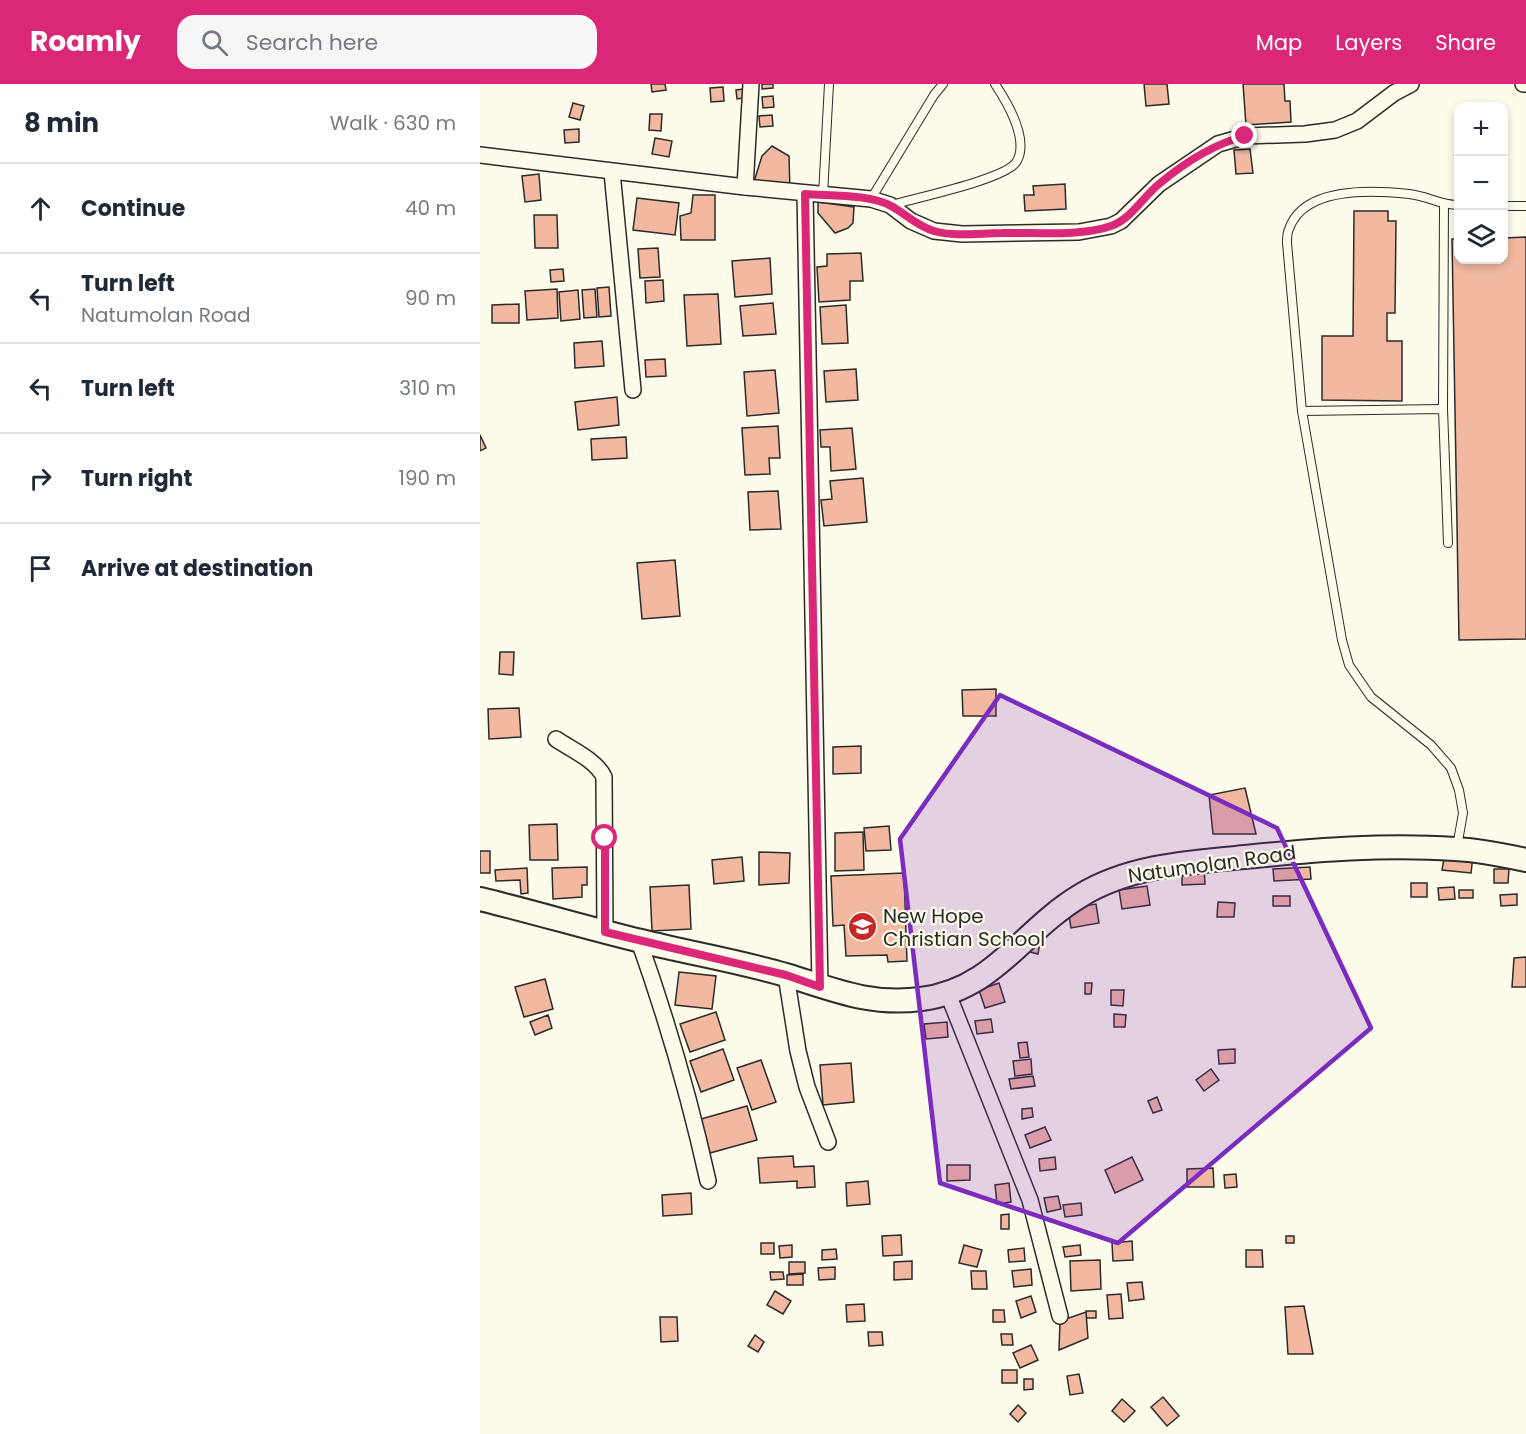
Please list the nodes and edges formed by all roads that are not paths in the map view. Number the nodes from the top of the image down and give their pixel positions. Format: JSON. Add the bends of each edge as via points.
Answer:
{"nodes":[{"id":1,"x":751,"y":84,"type":"edge"},
{"id":2,"x":829,"y":84,"type":"edge"},
{"id":3,"x":943,"y":84,"type":"edge"},
{"id":4,"x":995,"y":84,"type":"edge"},
{"id":5,"x":1411,"y":84,"type":"edge"},
{"id":6,"x":480,"y":154,"type":"edge"},
{"id":7,"x":612,"y":172,"type":"junction"},
{"id":8,"x":745,"y":188,"type":"junction"},
{"id":9,"x":805,"y":194,"type":"junction"},
{"id":10,"x":823,"y":195,"type":"junction"},
{"id":11,"x":871,"y":199,"type":"junction"},
{"id":12,"x":890,"y":205,"type":"junction"},
{"id":13,"x":1444,"y":205,"type":"junction"},
{"id":14,"x":1454,"y":205,"type":"edge"},
{"id":15,"x":1508,"y":206,"type":"edge"},
{"id":16,"x":1526,"y":206,"type":"edge"},
{"id":17,"x":633,"y":390,"type":"dead end"},
{"id":18,"x":1443,"y":410,"type":"junction"},
{"id":19,"x":1302,"y":411,"type":"junction"},
{"id":20,"x":1448,"y":543,"type":"dead end"},
{"id":21,"x":556,"y":740,"type":"dead end"},
{"id":22,"x":1457,"y":849,"type":"junction"},
{"id":23,"x":1526,"y":860,"type":"edge"},
{"id":24,"x":480,"y":899,"type":"edge"},
{"id":25,"x":605,"y":932,"type":"junction"},
{"id":26,"x":639,"y":941,"type":"junction"},
{"id":27,"x":786,"y":975,"type":"junction"},
{"id":28,"x":820,"y":987,"type":"junction"},
{"id":29,"x":948,"y":994,"type":"junction"},
{"id":30,"x":828,"y":1142,"type":"dead end"},
{"id":31,"x":708,"y":1181,"type":"dead end"},
{"id":32,"x":1060,"y":1316,"type":"dead end"}],
"edges":[{"from":1,"to":8,"type":"street"},
{"from":2,"to":10,"type":"lane"},
{"from":3,"to":11,"type":"lane"},
{"from":4,"to":12,"type":"lane","via":[[1014,115],[1019,153],[1013,166],[995,176]]},
{"from":5,"to":12,"type":"street","via":[[1357,121],[1340,128],[1305,134],[1245,136],[1218,144],[1159,184],[1130,213],[1110,226],[1078,232],[962,234],[934,231],[911,221]]},
{"from":6,"to":7,"type":"street"},
{"from":7,"to":8,"type":"street"},
{"from":7,"to":17,"type":"street"},
{"from":8,"to":9,"type":"street"},
{"from":9,"to":10,"type":"street"},
{"from":9,"to":28,"type":"street"},
{"from":10,"to":11,"type":"street"},
{"from":11,"to":12,"type":"street"},
{"from":13,"to":14,"type":"lane"},
{"from":13,"to":18,"type":"lane"},
{"from":13,"to":19,"type":"lane","via":[[1409,194],[1339,194],[1315,200],[1299,212],[1288,229],[1287,243]]},
{"from":15,"to":16,"type":"lane"},
{"from":18,"to":19,"type":"lane"},
{"from":18,"to":20,"type":"lane"},
{"from":19,"to":22,"type":"lane","via":[[1349,665],[1371,697],[1431,745],[1451,768],[1460,790],[1463,813]]},
{"from":21,"to":25,"type":"street","via":[[594,764],[604,777]]},
{"from":22,"to":23,"type":"street","name":"Natumolan Road"},
{"from":22,"to":29,"type":"street","name":"Natumolan Road","via":[[1315,850],[1215,860],[1128,875],[1080,895],[981,978]]},
{"from":24,"to":25,"type":"street","name":"Natumolan Road"},
{"from":25,"to":26,"type":"street","name":"Natumolan Road"},
{"from":26,"to":27,"type":"street","name":"Natumolan Road"},
{"from":26,"to":31,"type":"street","via":[[670,1032]]},
{"from":27,"to":28,"type":"street","name":"Natumolan Road"},
{"from":27,"to":30,"type":"street","via":[[807,1087]]},
{"from":28,"to":29,"type":"street","name":"Natumolan Road","via":[[882,999],[919,1000]]},
{"from":29,"to":32,"type":"street","via":[[1030,1200]]}]}
